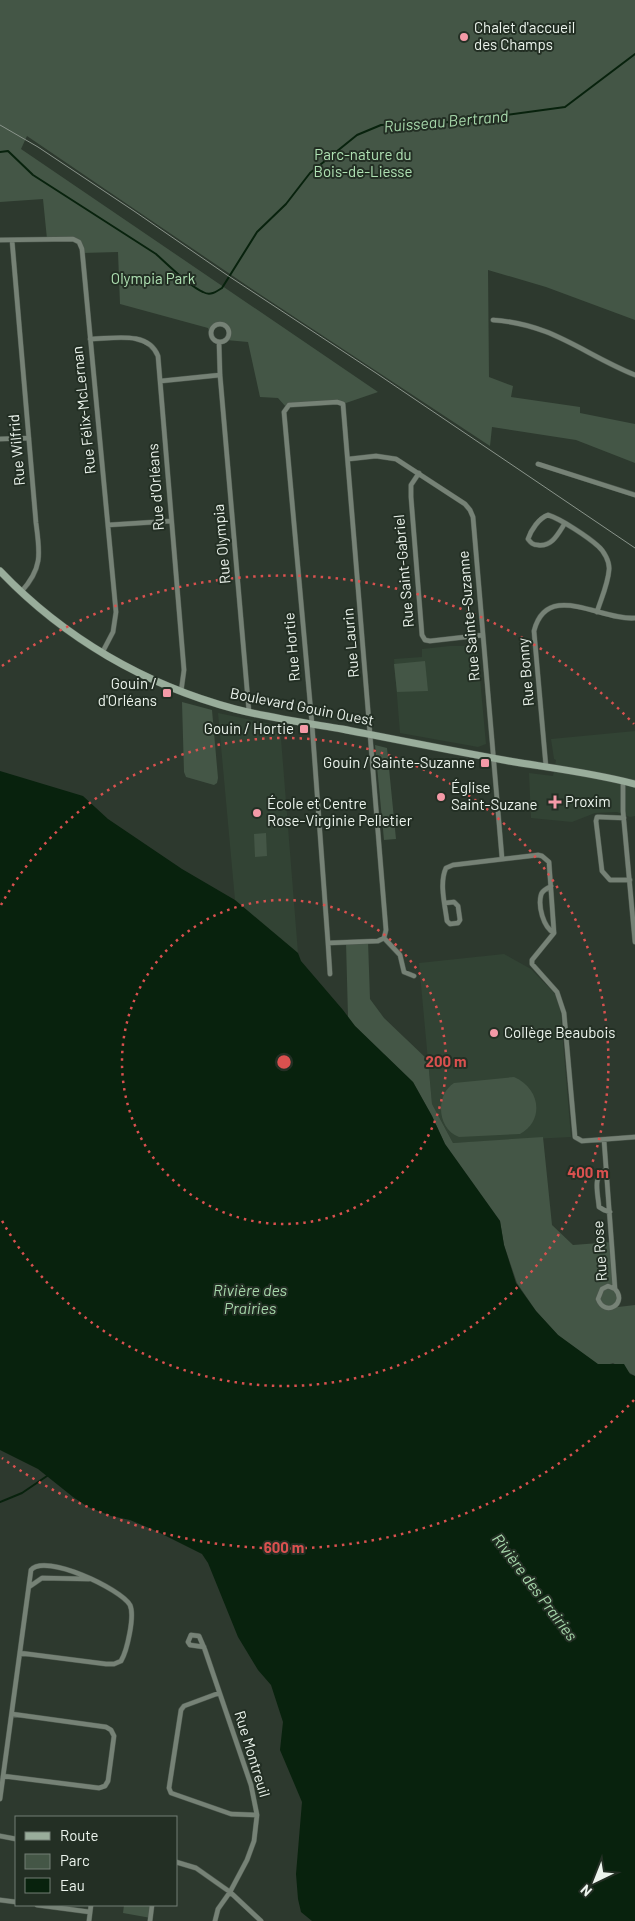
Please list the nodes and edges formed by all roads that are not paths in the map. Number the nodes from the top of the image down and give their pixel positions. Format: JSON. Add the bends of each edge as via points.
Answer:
{"nodes":[{"id":1,"x":0,"y":240,"type":"edge"},
{"id":2,"x":12,"y":240,"type":"junction"},
{"id":3,"x":493,"y":320,"type":"dead end"},
{"id":4,"x":90,"y":340,"type":"junction"},
{"id":5,"x":219,"y":342,"type":"junction"},
{"id":6,"x":220,"y":375,"type":"junction"},
{"id":7,"x":635,"y":375,"type":"edge"},
{"id":8,"x":161,"y":381,"type":"junction"},
{"id":9,"x":286,"y":407,"type":"joint"},
{"id":10,"x":29,"y":438,"type":"junction"},
{"id":11,"x":0,"y":439,"type":"edge"},
{"id":12,"x":349,"y":459,"type":"junction"},
{"id":13,"x":538,"y":464,"type":"dead end"},
{"id":14,"x":419,"y":473,"type":"junction"},
{"id":15,"x":635,"y":495,"type":"edge"},
{"id":16,"x":170,"y":520,"type":"junction"},
{"id":17,"x":565,"y":523,"type":"junction"},
{"id":18,"x":108,"y":525,"type":"junction"},
{"id":19,"x":0,"y":571,"type":"edge"},
{"id":20,"x":21,"y":592,"type":"junction"},
{"id":21,"x":597,"y":612,"type":"junction"},
{"id":22,"x":635,"y":618,"type":"edge"},
{"id":23,"x":483,"y":635,"type":"junction"},
{"id":24,"x":102,"y":653,"type":"junction"},
{"id":25,"x":181,"y":692,"type":"junction"},
{"id":26,"x":249,"y":712,"type":"junction"},
{"id":27,"x":312,"y":724,"type":"junction"},
{"id":28,"x":370,"y":735,"type":"junction"},
{"id":29,"x":493,"y":758,"type":"junction"},
{"id":30,"x":546,"y":767,"type":"junction"},
{"id":31,"x":623,"y":781,"type":"junction"},
{"id":32,"x":635,"y":784,"type":"edge"},
{"id":33,"x":624,"y":818,"type":"junction"},
{"id":34,"x":502,"y":858,"type":"junction"},
{"id":35,"x":630,"y":880,"type":"junction"},
{"id":36,"x":551,"y":886,"type":"junction"},
{"id":37,"x":445,"y":902,"type":"junction"},
{"id":38,"x":633,"y":907,"type":"edge"},
{"id":39,"x":554,"y":933,"type":"junction"},
{"id":40,"x":384,"y":938,"type":"junction"},
{"id":41,"x":635,"y":942,"type":"edge"},
{"id":42,"x":328,"y":943,"type":"junction"},
{"id":43,"x":330,"y":974,"type":"dead end"},
{"id":44,"x":414,"y":976,"type":"dead end"},
{"id":45,"x":635,"y":1137,"type":"edge"},
{"id":46,"x":604,"y":1140,"type":"junction"},
{"id":47,"x":606,"y":1169,"type":"junction"},
{"id":48,"x":610,"y":1212,"type":"junction"},
{"id":49,"x":615,"y":1288,"type":"junction"},
{"id":50,"x":92,"y":1580,"type":"junction"},
{"id":51,"x":29,"y":1587,"type":"junction"},
{"id":52,"x":204,"y":1647,"type":"dead end"},
{"id":53,"x":20,"y":1653,"type":"junction"},
{"id":54,"x":219,"y":1693,"type":"junction"},
{"id":55,"x":12,"y":1714,"type":"junction"},
{"id":56,"x":3,"y":1776,"type":"junction"},
{"id":57,"x":0,"y":1799,"type":"edge"},
{"id":58,"x":256,"y":1815,"type":"junction"},
{"id":59,"x":0,"y":1836,"type":"edge"},
{"id":60,"x":15,"y":1838,"type":"edge"},
{"id":61,"x":178,"y":1863,"type":"edge"},
{"id":62,"x":230,"y":1892,"type":"junction"},
{"id":63,"x":0,"y":1900,"type":"edge"},
{"id":64,"x":15,"y":1902,"type":"edge"},
{"id":65,"x":45,"y":1906,"type":"edge"},
{"id":66,"x":91,"y":1906,"type":"edge"},
{"id":67,"x":152,"y":1906,"type":"edge"},
{"id":68,"x":90,"y":1912,"type":"junction"},
{"id":69,"x":89,"y":1921,"type":"edge"},
{"id":70,"x":150,"y":1921,"type":"edge"},
{"id":71,"x":214,"y":1921,"type":"edge"},
{"id":72,"x":262,"y":1921,"type":"edge"}],
"edges":[{"from":1,"to":2,"type":"street","name":"Rue Félix-McLernan"},
{"from":2,"to":4,"type":"street","name":"Rue Félix-McLernan","via":[[73,239],[79,242]]},
{"from":2,"to":10,"type":"street","name":"Rue Wilfrid"},
{"from":3,"to":7,"type":"street","via":[[515,321],[547,331]]},
{"from":4,"to":8,"type":"street","name":"Rue d'Orléans","via":[[133,338],[149,343],[158,356]]},
{"from":4,"to":18,"type":"street","name":"Rue Félix-McLernan"},
{"from":5,"to":5,"type":"street","name":"Rue Olympia","via":[[226,340],[229,334],[222,324],[214,326],[211,332]]},
{"from":5,"to":6,"type":"street","name":"Rue Olympia"},
{"from":6,"to":8,"type":"street"},
{"from":6,"to":26,"type":"street","name":"Rue Olympia"},
{"from":8,"to":16,"type":"street","name":"Rue d'Orléans"},
{"from":9,"to":12,"type":"street","name":"Rue Laurin","via":[[293,404],[344,404]]},
{"from":9,"to":27,"type":"street","name":"Rue Hortie"},
{"from":10,"to":11,"type":"street"},
{"from":10,"to":20,"type":"street","name":"Rue Wilfrid","via":[[40,555],[34,576]]},
{"from":12,"to":14,"type":"street","name":"Rue Sainte-Suzanne","via":[[386,456]]},
{"from":12,"to":28,"type":"street","name":"Rue Laurin"},
{"from":13,"to":15,"type":"street"},
{"from":14,"to":23,"type":"street","name":"Rue Sainte-Suzanne","via":[[465,504],[473,517]]},
{"from":14,"to":23,"type":"street","name":"Rue Saint-Gabriel","via":[[412,485],[411,498],[422,635],[430,641]]},
{"from":16,"to":18,"type":"street"},
{"from":16,"to":25,"type":"street","name":"Rue d'Orléans","via":[[184,670]]},
{"from":17,"to":17,"type":"street","via":[[552,516],[544,516],[529,536],[530,542],[548,544]]},
{"from":17,"to":21,"type":"street","via":[[599,546],[606,556],[610,569]]},
{"from":18,"to":24,"type":"street","name":"Rue Félix-McLernan","via":[[116,617],[113,632]]},
{"from":19,"to":20,"type":"main road","name":"Boulevard Gouin Ouest"},
{"from":20,"to":24,"type":"main road","name":"Boulevard Gouin Ouest","via":[[60,625]]},
{"from":21,"to":22,"type":"street","name":"Rue Bonny"},
{"from":21,"to":30,"type":"street","name":"Rue Bonny","via":[[561,604],[542,613],[536,623],[534,631]]},
{"from":23,"to":29,"type":"street","name":"Rue Sainte-Suzanne"},
{"from":24,"to":25,"type":"main road","name":"Boulevard Gouin Ouest"},
{"from":25,"to":26,"type":"main road","name":"Boulevard Gouin Ouest"},
{"from":26,"to":27,"type":"main road","name":"Boulevard Gouin Ouest"},
{"from":27,"to":28,"type":"main road","name":"Boulevard Gouin Ouest"},
{"from":27,"to":42,"type":"street","name":"Rue Hortie"},
{"from":28,"to":29,"type":"main road","name":"Boulevard Gouin Ouest"},
{"from":28,"to":40,"type":"street","name":"Rue Laurin","via":[[386,930]]},
{"from":29,"to":30,"type":"main road","name":"Boulevard Gouin Ouest"},
{"from":29,"to":34,"type":"street","name":"Rue Sainte-Suzanne"},
{"from":30,"to":31,"type":"main road","name":"Boulevard Gouin Ouest"},
{"from":31,"to":32,"type":"main road","name":"Boulevard Gouin Ouest"},
{"from":31,"to":33,"type":"street"},
{"from":33,"to":35,"type":"street"},
{"from":33,"to":35,"type":"street","via":[[600,817],[596,821],[602,871],[610,880]]},
{"from":34,"to":36,"type":"street","via":[[542,856],[549,862]]},
{"from":34,"to":37,"type":"street","via":[[446,868],[442,875]]},
{"from":35,"to":38,"type":"street"},
{"from":36,"to":39,"type":"street"},
{"from":36,"to":39,"type":"street","via":[[541,895],[544,923]]},
{"from":37,"to":37,"type":"street","via":[[447,921],[458,924],[458,906],[454,902]]},
{"from":38,"to":41,"type":"street"},
{"from":39,"to":46,"type":"street","via":[[532,964],[557,992],[564,1012],[575,1137],[582,1141]]},
{"from":40,"to":42,"type":"street"},
{"from":40,"to":44,"type":"street","via":[[400,955],[404,972]]},
{"from":42,"to":43,"type":"street","name":"Rue Hortie"},
{"from":45,"to":46,"type":"street"},
{"from":46,"to":47,"type":"street","name":"Rue Rose"},
{"from":47,"to":48,"type":"street","name":"Rue Rose"},
{"from":47,"to":48,"type":"street","name":"Rue Rose","via":[[597,1176],[599,1206]]},
{"from":48,"to":49,"type":"street","name":"Rue Rose"},
{"from":49,"to":49,"type":"street","name":"Rue Rose","via":[[608,1286],[600,1292],[599,1302],[604,1307],[612,1308],[617,1304],[619,1294]]},
{"from":50,"to":51,"type":"street","via":[[42,1578]]},
{"from":50,"to":51,"type":"street","via":[[82,1573],[37,1565],[31,1570]]},
{"from":50,"to":53,"type":"street","via":[[129,1604],[132,1613],[122,1661],[106,1664]]},
{"from":51,"to":53,"type":"street"},
{"from":52,"to":54,"type":"street","name":"Rue Montreuil"},
{"from":53,"to":55,"type":"street"},
{"from":54,"to":58,"type":"street","name":"Rue Montreuil","via":[[251,1785]]},
{"from":54,"to":58,"type":"street","via":[[181,1710],[170,1794],[232,1814]]},
{"from":55,"to":56,"type":"street"},
{"from":55,"to":56,"type":"street","via":[[111,1730],[114,1736],[108,1781],[99,1788]]},
{"from":56,"to":57,"type":"street"},
{"from":58,"to":62,"type":"street","name":"Rue Montreuil","via":[[254,1840]]},
{"from":59,"to":60,"type":"street"},
{"from":61,"to":62,"type":"street","via":[[196,1868]]},
{"from":62,"to":71,"type":"street","name":"Rue Montreuil"},
{"from":62,"to":72,"type":"street"},
{"from":63,"to":64,"type":"street"},
{"from":65,"to":68,"type":"street"},
{"from":66,"to":68,"type":"street"},
{"from":67,"to":70,"type":"street"},
{"from":68,"to":69,"type":"street"}]}
